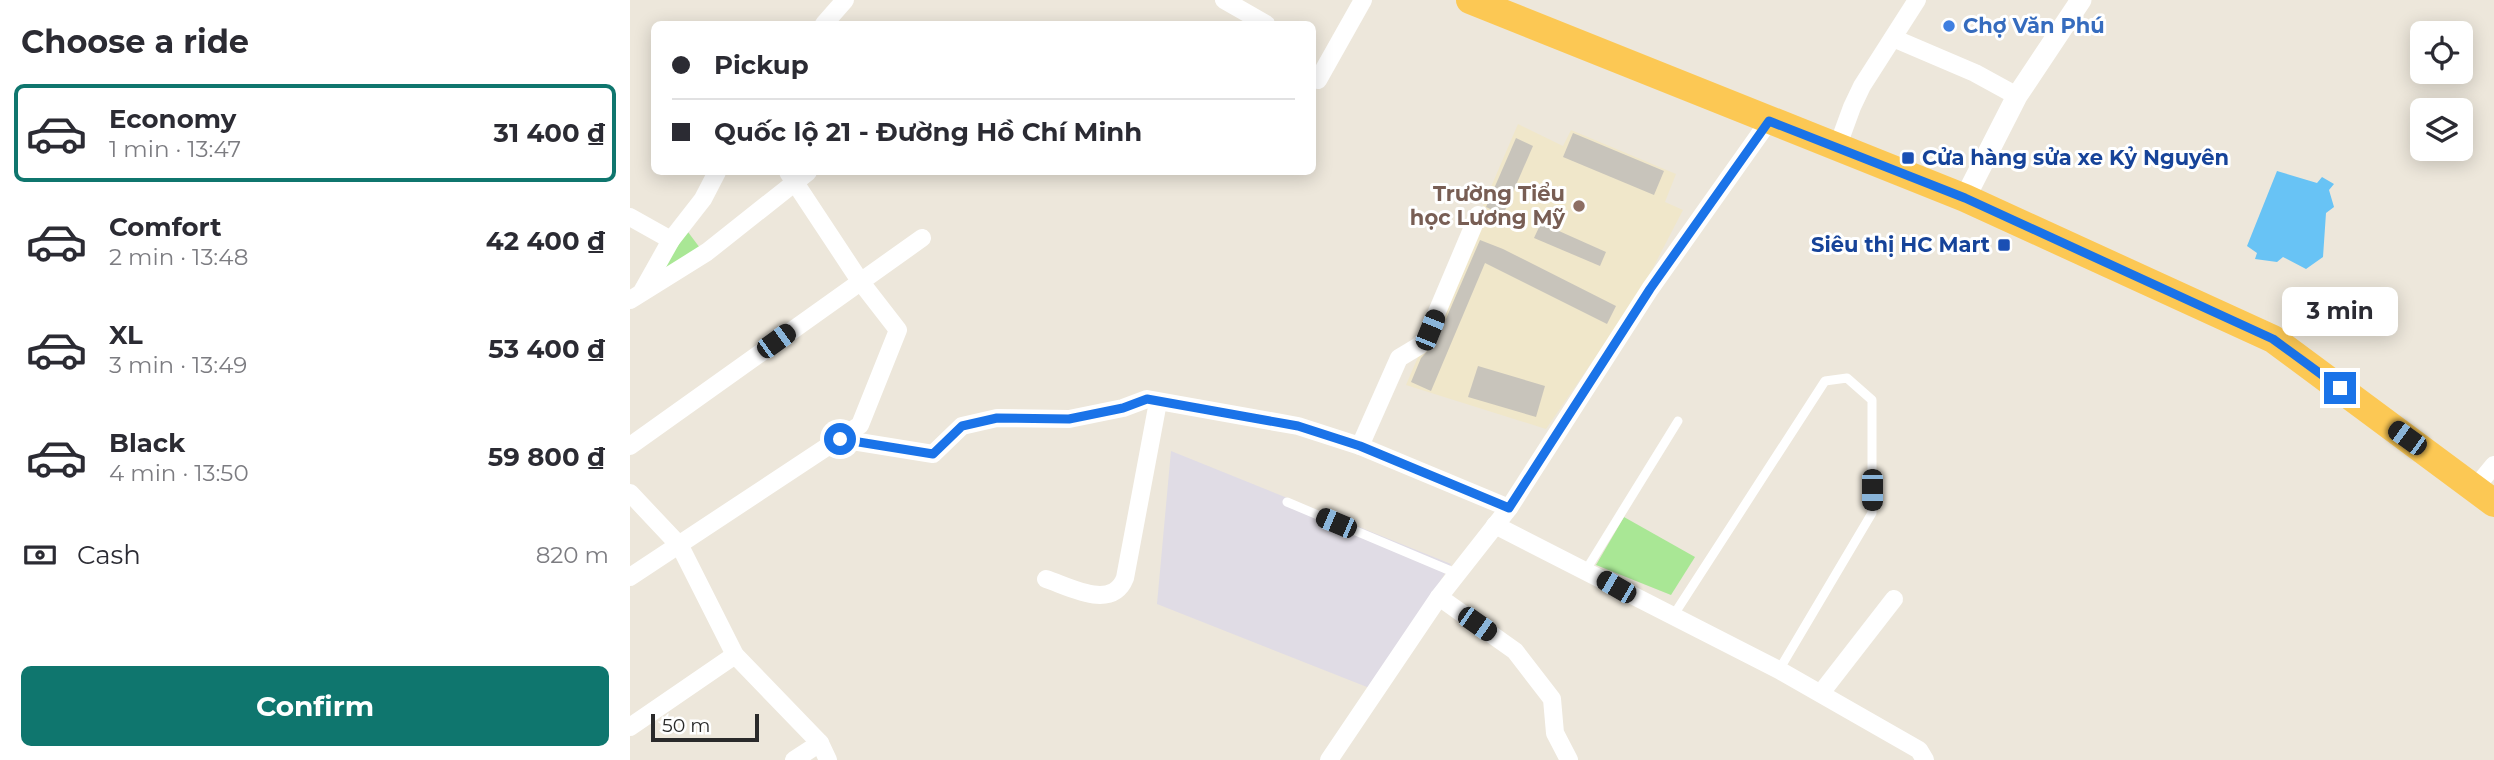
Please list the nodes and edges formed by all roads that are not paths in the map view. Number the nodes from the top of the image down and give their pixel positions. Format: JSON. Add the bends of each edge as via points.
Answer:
{"nodes":[{"id":1,"x":845,"y":0,"type":"edge"},
{"id":2,"x":1224,"y":0,"type":"edge"},
{"id":3,"x":1363,"y":0,"type":"edge"},
{"id":4,"x":1470,"y":0,"type":"edge"},
{"id":5,"x":1917,"y":0,"type":"edge"},
{"id":6,"x":2081,"y":0,"type":"edge"},
{"id":7,"x":827,"y":21,"type":"edge"},
{"id":8,"x":1261,"y":21,"type":"edge"},
{"id":9,"x":1893,"y":38,"type":"junction"},
{"id":10,"x":1318,"y":80,"type":"dead end"},
{"id":11,"x":2017,"y":96,"type":"junction"},
{"id":12,"x":1769,"y":121,"type":"junction"},
{"id":13,"x":1837,"y":148,"type":"junction"},
{"id":14,"x":715,"y":175,"type":"edge"},
{"id":15,"x":796,"y":175,"type":"edge"},
{"id":16,"x":798,"y":175,"type":"edge"},
{"id":17,"x":1965,"y":198,"type":"junction"},
{"id":18,"x":1478,"y":215,"type":"dead end"},
{"id":19,"x":630,"y":217,"type":"edge"},
{"id":20,"x":922,"y":238,"type":"dead end"},
{"id":21,"x":671,"y":240,"type":"junction"},
{"id":22,"x":860,"y":281,"type":"junction"},
{"id":23,"x":636,"y":296,"type":"edge"},
{"id":24,"x":1158,"y":402,"type":"junction"},
{"id":25,"x":1678,"y":421,"type":"dead end"},
{"id":26,"x":840,"y":439,"type":"junction"},
{"id":27,"x":630,"y":446,"type":"edge"},
{"id":28,"x":1360,"y":446,"type":"junction"},
{"id":29,"x":2494,"y":465,"type":"edge"},
{"id":30,"x":630,"y":493,"type":"edge"},
{"id":31,"x":2484,"y":496,"type":"edge"},
{"id":32,"x":1287,"y":502,"type":"dead end"},
{"id":33,"x":1509,"y":508,"type":"junction"},
{"id":34,"x":1495,"y":525,"type":"junction"},
{"id":35,"x":680,"y":546,"type":"junction"},
{"id":36,"x":1586,"y":570,"type":"junction"},
{"id":37,"x":1458,"y":574,"type":"junction"},
{"id":38,"x":630,"y":577,"type":"edge"},
{"id":39,"x":1045,"y":579,"type":"dead end"},
{"id":40,"x":1439,"y":597,"type":"junction"},
{"id":41,"x":1894,"y":599,"type":"dead end"},
{"id":42,"x":1672,"y":617,"type":"junction"},
{"id":43,"x":735,"y":655,"type":"junction"},
{"id":44,"x":1779,"y":670,"type":"junction"},
{"id":45,"x":1821,"y":693,"type":"junction"},
{"id":46,"x":630,"y":727,"type":"edge"},
{"id":47,"x":820,"y":743,"type":"junction"},
{"id":48,"x":794,"y":760,"type":"edge"},
{"id":49,"x":828,"y":760,"type":"edge"},
{"id":50,"x":1329,"y":760,"type":"edge"},
{"id":51,"x":1569,"y":760,"type":"edge"},
{"id":52,"x":1925,"y":760,"type":"edge"}],
"edges":[{"from":1,"to":7,"type":"street"},
{"from":2,"to":8,"type":"street"},
{"from":3,"to":10,"type":"street"},
{"from":4,"to":12,"type":"highway"},
{"from":5,"to":9,"type":"street"},
{"from":6,"to":11,"type":"street"},
{"from":9,"to":11,"type":"street"},
{"from":9,"to":13,"type":"street","via":[[1862,86]]},
{"from":11,"to":17,"type":"street"},
{"from":12,"to":13,"type":"highway"},
{"from":12,"to":33,"type":"street","via":[[1650,289]]},
{"from":13,"to":17,"type":"highway"},
{"from":14,"to":21,"type":"street"},
{"from":15,"to":23,"type":"street","via":[[707,252]]},
{"from":16,"to":22,"type":"street"},
{"from":17,"to":31,"type":"highway","via":[[2273,339]]},
{"from":18,"to":28,"type":"street","via":[[1426,338],[1399,358]]},
{"from":19,"to":21,"type":"street"},
{"from":20,"to":22,"type":"street"},
{"from":21,"to":23,"type":"street"},
{"from":22,"to":26,"type":"street","via":[[898,330],[860,425]]},
{"from":22,"to":27,"type":"street"},
{"from":24,"to":26,"type":"street","via":[[1147,399],[1069,419],[997,418],[962,426],[933,454]]},
{"from":24,"to":28,"type":"street","via":[[1298,426]]},
{"from":24,"to":39,"type":"street","via":[[1121,587],[1101,596]]},
{"from":25,"to":36,"type":"lane"},
{"from":26,"to":35,"type":"street"},
{"from":28,"to":33,"type":"street"},
{"from":29,"to":31,"type":"street"},
{"from":30,"to":35,"type":"street"},
{"from":32,"to":37,"type":"lane"},
{"from":33,"to":34,"type":"street"},
{"from":34,"to":36,"type":"street"},
{"from":34,"to":37,"type":"street"},
{"from":35,"to":38,"type":"street"},
{"from":35,"to":43,"type":"street"},
{"from":36,"to":42,"type":"street"},
{"from":37,"to":40,"type":"street"},
{"from":40,"to":50,"type":"street"},
{"from":40,"to":51,"type":"street","via":[[1516,651],[1552,699],[1555,733]]},
{"from":41,"to":45,"type":"street"},
{"from":42,"to":44,"type":"street"},
{"from":42,"to":44,"type":"lane","via":[[1825,381],[1847,378],[1872,400],[1872,513]]},
{"from":43,"to":46,"type":"street"},
{"from":43,"to":47,"type":"street"},
{"from":44,"to":45,"type":"street"},
{"from":45,"to":52,"type":"street","via":[[1919,750]]},
{"from":47,"to":48,"type":"street"},
{"from":47,"to":49,"type":"street"}]}
